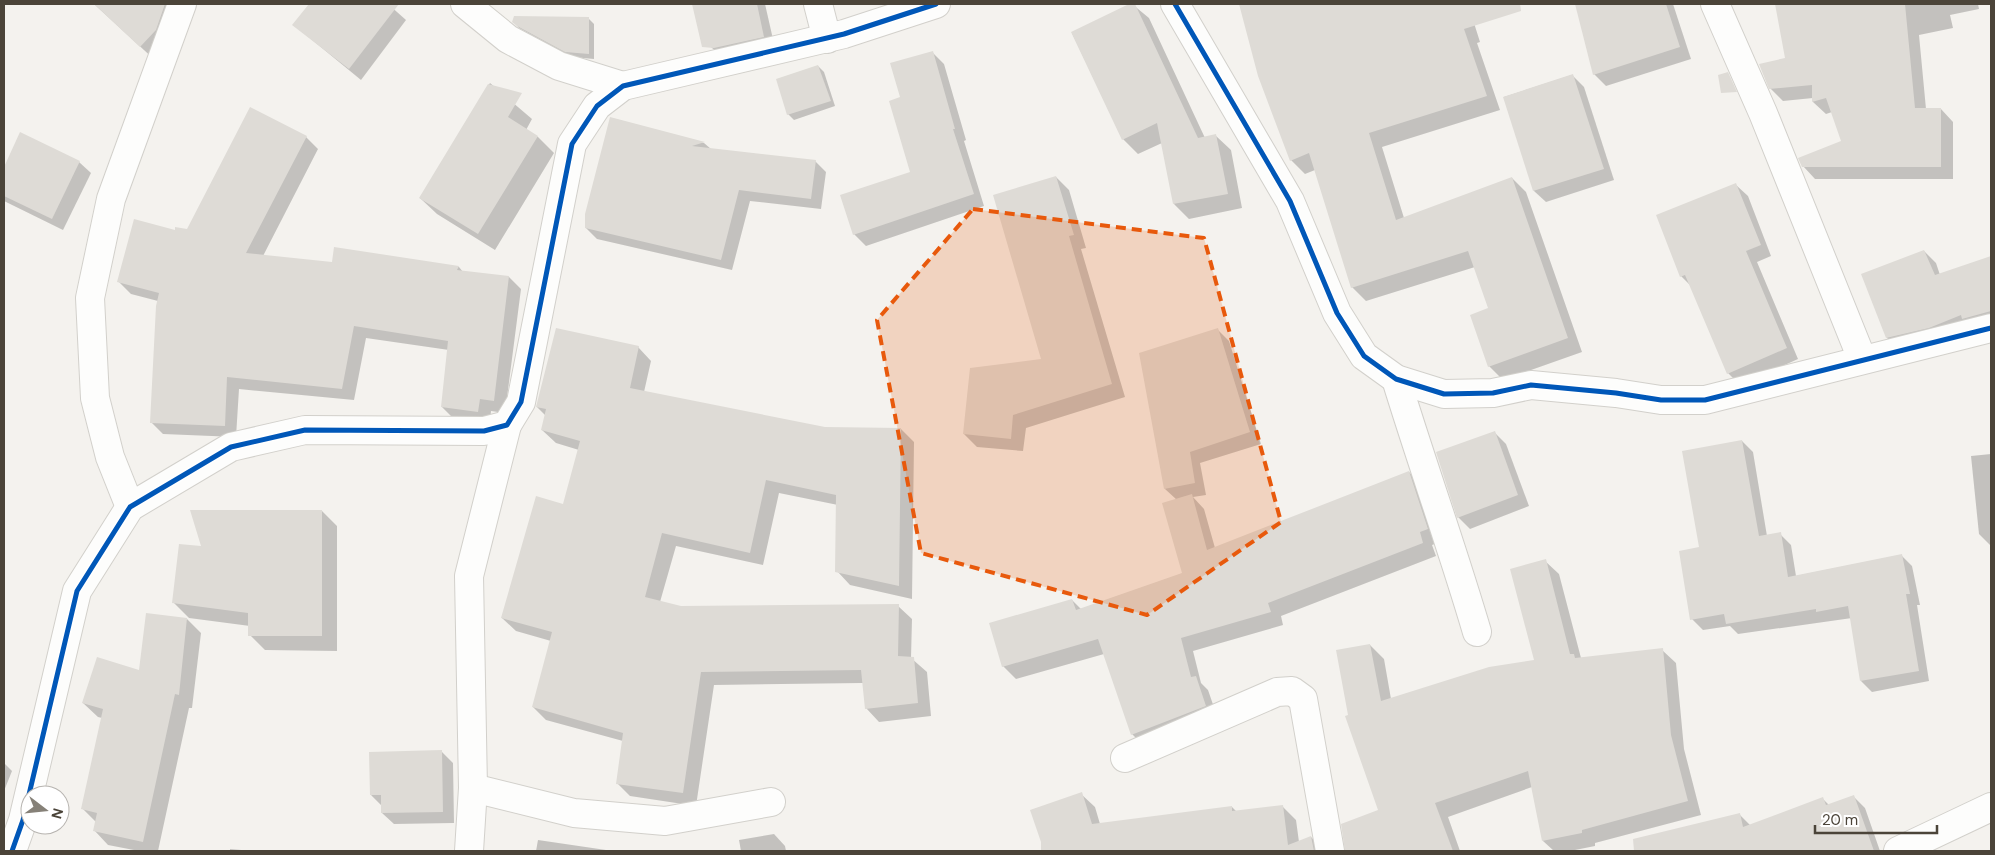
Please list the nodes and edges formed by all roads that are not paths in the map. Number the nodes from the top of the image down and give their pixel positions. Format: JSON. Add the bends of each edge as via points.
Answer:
{"nodes":[{"id":1,"x":182,"y":4,"type":"edge"},
{"id":2,"x":464,"y":4,"type":"edge"},
{"id":3,"x":818,"y":4,"type":"edge"},
{"id":4,"x":936,"y":4,"type":"edge"},
{"id":5,"x":1175,"y":4,"type":"edge"},
{"id":6,"x":1715,"y":4,"type":"edge"},
{"id":7,"x":827,"y":39,"type":"junction"},
{"id":8,"x":623,"y":86,"type":"junction"},
{"id":9,"x":1991,"y":328,"type":"edge"},
{"id":10,"x":1862,"y":359,"type":"junction"},
{"id":11,"x":1396,"y":379,"type":"junction"},
{"id":12,"x":507,"y":425,"type":"junction"},
{"id":13,"x":130,"y":507,"type":"junction"},
{"id":14,"x":1477,"y":632,"type":"dead end"},
{"id":15,"x":1125,"y":758,"type":"dead end"},
{"id":16,"x":474,"y":788,"type":"junction"},
{"id":17,"x":771,"y":802,"type":"dead end"},
{"id":18,"x":1991,"y":807,"type":"edge"},
{"id":19,"x":12,"y":851,"type":"edge"},
{"id":20,"x":469,"y":851,"type":"edge"},
{"id":21,"x":1330,"y":851,"type":"edge"},
{"id":22,"x":1898,"y":851,"type":"edge"}],
"edges":[{"from":1,"to":13,"type":"street","via":[[111,199],[90,298],[94,398],[110,457]]},
{"from":2,"to":8,"type":"street","via":[[508,39],[559,66]]},
{"from":3,"to":7,"type":"street"},
{"from":4,"to":7,"type":"street"},
{"from":5,"to":11,"type":"street","via":[[1290,201],[1337,313],[1364,356]]},
{"from":6,"to":10,"type":"street","via":[[1763,113]]},
{"from":7,"to":8,"type":"street"},
{"from":8,"to":12,"type":"street","via":[[597,106],[572,144],[521,402]]},
{"from":9,"to":10,"type":"street"},
{"from":10,"to":11,"type":"street","via":[[1705,400],[1661,400],[1531,385],[1493,393],[1444,394]]},
{"from":11,"to":14,"type":"street"},
{"from":12,"to":13,"type":"street","via":[[484,432],[305,430],[231,447]]},
{"from":12,"to":16,"type":"street","via":[[469,576]]},
{"from":13,"to":19,"type":"street","via":[[77,591],[23,820]]},
{"from":15,"to":21,"type":"street","via":[[1277,692],[1292,691],[1303,698]]},
{"from":16,"to":17,"type":"street","via":[[574,813],[665,821]]},
{"from":16,"to":20,"type":"street"},
{"from":18,"to":22,"type":"street"}]}
